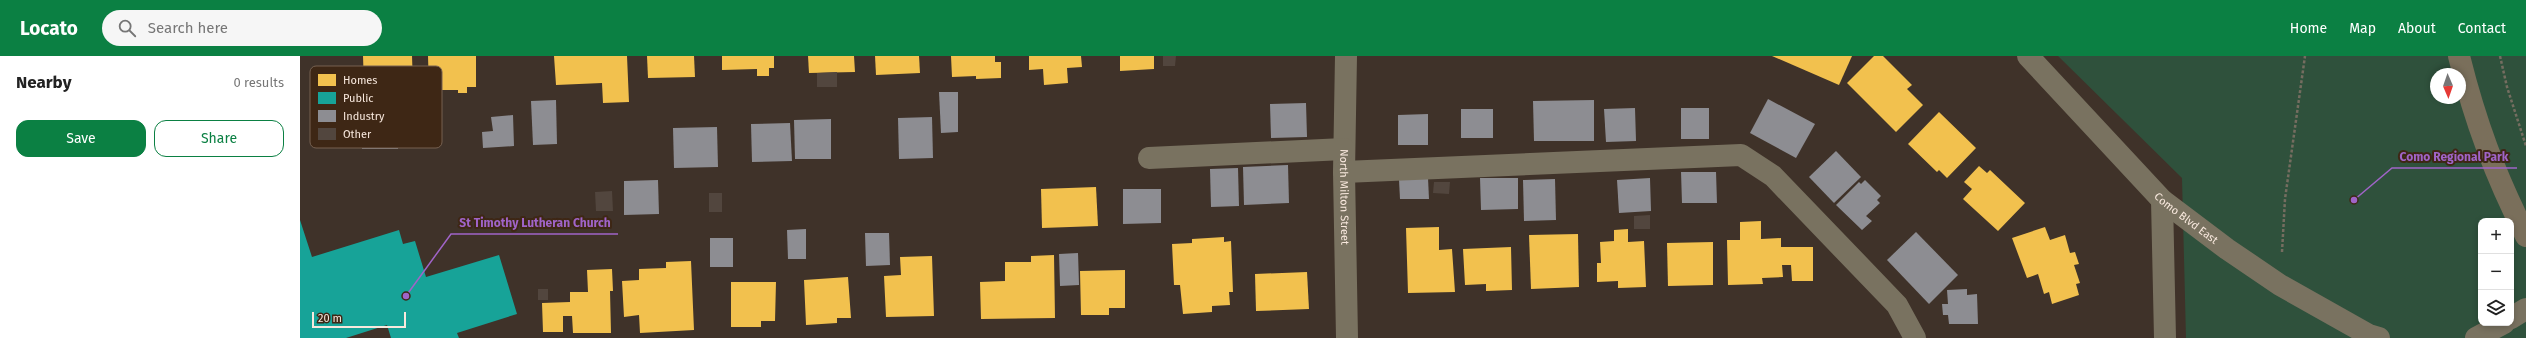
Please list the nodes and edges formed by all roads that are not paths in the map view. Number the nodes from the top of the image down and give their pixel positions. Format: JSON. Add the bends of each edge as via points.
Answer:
{"nodes":[{"id":1,"x":1346,"y":56,"type":"edge"},
{"id":2,"x":2028,"y":56,"type":"edge"},
{"id":3,"x":2459,"y":56,"type":"edge"},
{"id":4,"x":1344,"y":149,"type":"junction"},
{"id":5,"x":1149,"y":158,"type":"dead end"},
{"id":6,"x":1344,"y":172,"type":"junction"},
{"id":7,"x":2162,"y":200,"type":"junction"},
{"id":8,"x":2526,"y":236,"type":"edge"},
{"id":9,"x":2526,"y":309,"type":"edge"},
{"id":10,"x":2514,"y":316,"type":"edge"},
{"id":11,"x":2498,"y":326,"type":"edge"},
{"id":12,"x":1347,"y":338,"type":"edge"},
{"id":13,"x":1915,"y":338,"type":"edge"},
{"id":14,"x":2165,"y":338,"type":"edge"},
{"id":15,"x":2379,"y":338,"type":"edge"},
{"id":16,"x":2476,"y":338,"type":"edge"}],
"edges":[{"from":1,"to":4,"type":"street","name":"North Milton Street"},
{"from":2,"to":7,"type":"street","name":"Como Blvd East"},
{"from":3,"to":8,"type":"main road","via":[[2476,121],[2501,186]]},
{"from":4,"to":5,"type":"street"},
{"from":4,"to":6,"type":"street","name":"North Milton Street"},
{"from":6,"to":12,"type":"street","name":"North Milton Street"},
{"from":6,"to":13,"type":"street","via":[[1741,155],[1773,176],[1897,305]]},
{"from":7,"to":14,"type":"street"},
{"from":7,"to":15,"type":"street","name":"Como Blvd East","via":[[2280,285]]},
{"from":9,"to":10,"type":"street"},
{"from":11,"to":16,"type":"street"}]}
